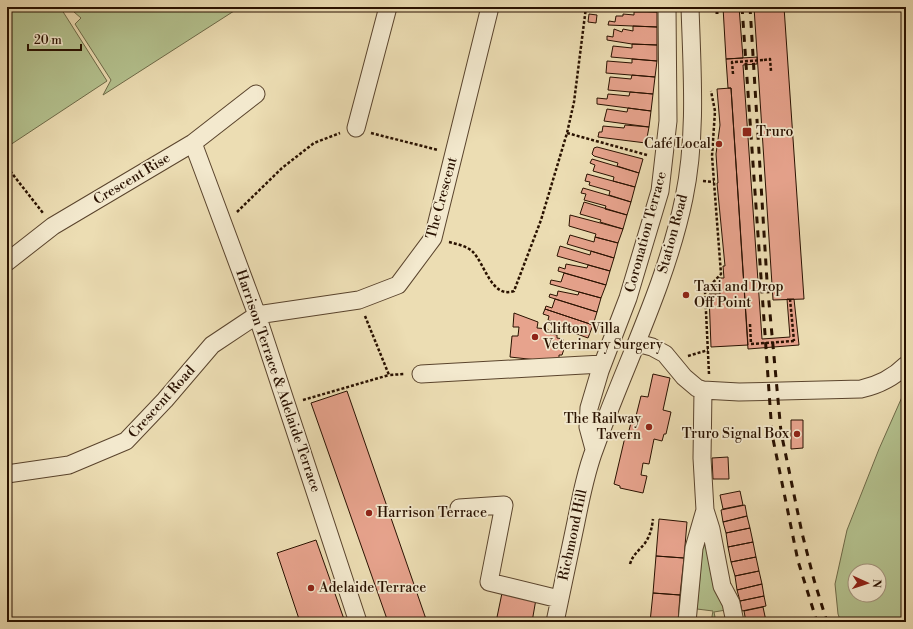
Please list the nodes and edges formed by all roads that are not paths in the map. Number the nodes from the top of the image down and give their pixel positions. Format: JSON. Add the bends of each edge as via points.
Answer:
{"nodes":[{"id":1,"x":388,"y":7,"type":"edge"},
{"id":2,"x":490,"y":7,"type":"edge"},
{"id":3,"x":667,"y":7,"type":"edge"},
{"id":4,"x":690,"y":7,"type":"edge"},
{"id":5,"x":256,"y":94,"type":"dead end"},
{"id":6,"x":356,"y":128,"type":"road end"},
{"id":7,"x":193,"y":142,"type":"junction"},
{"id":8,"x":7,"y":262,"type":"edge"},
{"id":9,"x":257,"y":315,"type":"junction"},
{"id":10,"x":637,"y":343,"type":"junction"},
{"id":11,"x":602,"y":364,"type":"junction"},
{"id":12,"x":906,"y":365,"type":"edge"},
{"id":13,"x":421,"y":374,"type":"road end"},
{"id":14,"x":703,"y":390,"type":"junction"},
{"id":15,"x":594,"y":449,"type":"junction"},
{"id":16,"x":7,"y":474,"type":"edge"},
{"id":17,"x":459,"y":508,"type":"dead end"},
{"id":18,"x":705,"y":510,"type":"junction"},
{"id":19,"x":559,"y":599,"type":"junction"},
{"id":20,"x":358,"y":622,"type":"edge"},
{"id":21,"x":555,"y":622,"type":"edge"},
{"id":22,"x":687,"y":622,"type":"edge"},
{"id":23,"x":735,"y":622,"type":"edge"}],
"edges":[{"from":1,"to":6,"type":"street"},
{"from":2,"to":9,"type":"street","name":"The Crescent","via":[[433,238],[398,285],[359,300]]},
{"from":3,"to":11,"type":"street","name":"Coronation Terrace","via":[[668,121],[660,191],[621,319]]},
{"from":4,"to":10,"type":"street","name":"Station Road","via":[[692,90],[687,179],[672,246]]},
{"from":5,"to":7,"type":"street","name":"Crescent Rise"},
{"from":7,"to":8,"type":"street","name":"Crescent Rise","via":[[53,226]]},
{"from":7,"to":9,"type":"street","name":"Harrison Terrace & Adelaide Terrace"},
{"from":9,"to":16,"type":"street","name":"Crescent Road","via":[[212,345],[126,441],[69,465]]},
{"from":9,"to":20,"type":"street","name":"Harrison Terrace & Adelaide Terrace"},
{"from":10,"to":14,"type":"street","via":[[652,346],[665,354],[684,377]]},
{"from":10,"to":15,"type":"street","name":"Station Road"},
{"from":11,"to":13,"type":"street"},
{"from":11,"to":15,"type":"street","name":"Coronation Terrace","via":[[589,408],[588,420]]},
{"from":12,"to":14,"type":"street","via":[[891,378],[861,389],[739,392]]},
{"from":14,"to":18,"type":"street","via":[[702,458]]},
{"from":15,"to":19,"type":"street","name":"Richmond Hill"},
{"from":17,"to":19,"type":"street","via":[[504,505],[489,582]]},
{"from":18,"to":22,"type":"street","via":[[694,548]]},
{"from":18,"to":23,"type":"street","via":[[722,586],[731,603]]},
{"from":19,"to":21,"type":"street","name":"Richmond Hill"}]}
